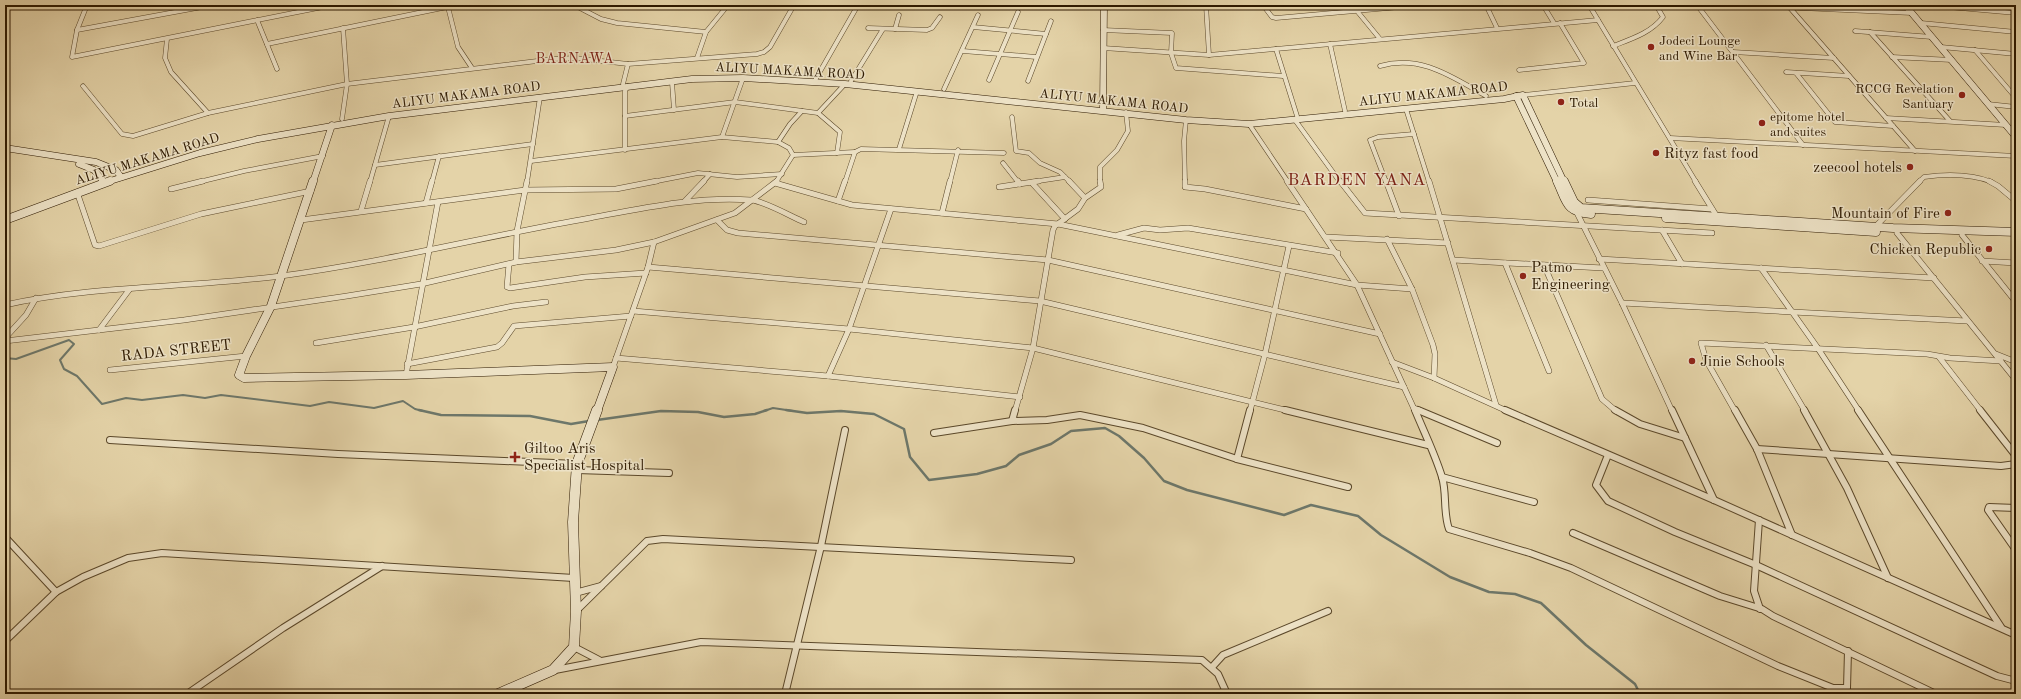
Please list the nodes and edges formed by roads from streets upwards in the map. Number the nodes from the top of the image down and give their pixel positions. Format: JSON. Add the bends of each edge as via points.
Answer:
{"nodes":[{"id":1,"x":87,"y":5,"type":"edge"},
{"id":2,"x":213,"y":5,"type":"edge"},
{"id":3,"x":333,"y":5,"type":"edge"},
{"id":4,"x":457,"y":5,"type":"edge"},
{"id":5,"x":574,"y":5,"type":"edge"},
{"id":6,"x":728,"y":5,"type":"edge"},
{"id":7,"x":794,"y":5,"type":"edge"},
{"id":8,"x":858,"y":5,"type":"edge"},
{"id":9,"x":1104,"y":5,"type":"edge"},
{"id":10,"x":1206,"y":5,"type":"edge"},
{"id":11,"x":1263,"y":5,"type":"edge"},
{"id":12,"x":1422,"y":5,"type":"edge"},
{"id":13,"x":1486,"y":5,"type":"edge"},
{"id":14,"x":1542,"y":5,"type":"edge"},
{"id":15,"x":1588,"y":5,"type":"edge"},
{"id":16,"x":1656,"y":5,"type":"edge"},
{"id":17,"x":1697,"y":5,"type":"edge"},
{"id":18,"x":1736,"y":5,"type":"edge"},
{"id":19,"x":1852,"y":5,"type":"edge"},
{"id":20,"x":1905,"y":5,"type":"edge"},
{"id":21,"x":1926,"y":5,"type":"edge"},
{"id":22,"x":1979,"y":5,"type":"edge"},
{"id":23,"x":1405,"y":6,"type":"edge"},
{"id":24,"x":1937,"y":6,"type":"edge"},
{"id":25,"x":448,"y":7,"type":"junction"},
{"id":26,"x":1790,"y":8,"type":"junction"},
{"id":27,"x":1856,"y":10,"type":"junction"},
{"id":28,"x":1983,"y":10,"type":"junction"},
{"id":29,"x":1357,"y":11,"type":"junction"},
{"id":30,"x":1018,"y":12,"type":"dead end"},
{"id":31,"x":1912,"y":13,"type":"junction"},
{"id":32,"x":2016,"y":13,"type":"edge"},
{"id":33,"x":899,"y":15,"type":"dead end"},
{"id":34,"x":978,"y":15,"type":"dead end"},
{"id":35,"x":940,"y":17,"type":"dead end"},
{"id":36,"x":257,"y":20,"type":"junction"},
{"id":37,"x":1598,"y":20,"type":"junction"},
{"id":38,"x":1051,"y":21,"type":"dead end"},
{"id":39,"x":1554,"y":23,"type":"junction"},
{"id":40,"x":1560,"y":23,"type":"junction"},
{"id":41,"x":1921,"y":23,"type":"junction"},
{"id":42,"x":973,"y":27,"type":"junction"},
{"id":43,"x":344,"y":28,"type":"junction"},
{"id":44,"x":868,"y":28,"type":"dead end"},
{"id":45,"x":1497,"y":28,"type":"junction"},
{"id":46,"x":883,"y":29,"type":"junction"},
{"id":47,"x":77,"y":30,"type":"junction"},
{"id":48,"x":895,"y":30,"type":"junction"},
{"id":49,"x":1009,"y":30,"type":"junction"},
{"id":50,"x":1103,"y":30,"type":"junction"},
{"id":51,"x":1855,"y":31,"type":"dead end"},
{"id":52,"x":706,"y":32,"type":"junction"},
{"id":53,"x":1870,"y":32,"type":"junction"},
{"id":54,"x":2016,"y":32,"type":"edge"},
{"id":55,"x":1046,"y":34,"type":"junction"},
{"id":56,"x":1932,"y":37,"type":"junction"},
{"id":57,"x":167,"y":39,"type":"junction"},
{"id":58,"x":1380,"y":39,"type":"junction"},
{"id":59,"x":267,"y":44,"type":"junction"},
{"id":60,"x":1330,"y":44,"type":"junction"},
{"id":61,"x":1613,"y":46,"type":"junction"},
{"id":62,"x":1941,"y":47,"type":"junction"},
{"id":63,"x":1103,"y":48,"type":"junction"},
{"id":64,"x":1276,"y":49,"type":"junction"},
{"id":65,"x":1975,"y":50,"type":"junction"},
{"id":66,"x":963,"y":51,"type":"junction"},
{"id":67,"x":1733,"y":52,"type":"junction"},
{"id":68,"x":1171,"y":53,"type":"junction"},
{"id":69,"x":999,"y":54,"type":"junction"},
{"id":70,"x":2016,"y":54,"type":"edge"},
{"id":71,"x":1209,"y":55,"type":"junction"},
{"id":72,"x":1036,"y":57,"type":"junction"},
{"id":73,"x":1892,"y":57,"type":"junction"},
{"id":74,"x":697,"y":58,"type":"junction"},
{"id":75,"x":1834,"y":58,"type":"junction"},
{"id":76,"x":1952,"y":60,"type":"junction"},
{"id":77,"x":628,"y":64,"type":"junction"},
{"id":78,"x":1380,"y":66,"type":"dead end"},
{"id":79,"x":472,"y":68,"type":"junction"},
{"id":80,"x":277,"y":69,"type":"dead end"},
{"id":81,"x":1519,"y":70,"type":"dead end"},
{"id":82,"x":1786,"y":72,"type":"dead end"},
{"id":83,"x":1796,"y":73,"type":"junction"},
{"id":84,"x":1284,"y":76,"type":"junction"},
{"id":85,"x":1849,"y":76,"type":"junction"},
{"id":86,"x":743,"y":78,"type":"junction"},
{"id":87,"x":815,"y":80,"type":"junction"},
{"id":88,"x":989,"y":80,"type":"dead end"},
{"id":89,"x":1028,"y":81,"type":"dead end"},
{"id":90,"x":672,"y":82,"type":"junction"},
{"id":91,"x":848,"y":82,"type":"junction"},
{"id":92,"x":1636,"y":83,"type":"junction"},
{"id":93,"x":347,"y":84,"type":"junction"},
{"id":94,"x":626,"y":85,"type":"junction"},
{"id":95,"x":83,"y":86,"type":"dead end"},
{"id":96,"x":944,"y":89,"type":"junction"},
{"id":97,"x":917,"y":91,"type":"junction"},
{"id":98,"x":1486,"y":96,"type":"junction"},
{"id":99,"x":1520,"y":96,"type":"junction"},
{"id":100,"x":540,"y":97,"type":"junction"},
{"id":101,"x":2016,"y":98,"type":"edge"},
{"id":102,"x":735,"y":102,"type":"junction"},
{"id":103,"x":1988,"y":104,"type":"junction"},
{"id":104,"x":460,"y":105,"type":"junction"},
{"id":105,"x":2016,"y":107,"type":"edge"},
{"id":106,"x":1103,"y":108,"type":"junction"},
{"id":107,"x":1406,"y":109,"type":"junction"},
{"id":108,"x":674,"y":110,"type":"junction"},
{"id":109,"x":1344,"y":111,"type":"junction"},
{"id":110,"x":802,"y":112,"type":"junction"},
{"id":111,"x":1126,"y":112,"type":"junction"},
{"id":112,"x":208,"y":113,"type":"junction"},
{"id":113,"x":818,"y":113,"type":"junction"},
{"id":114,"x":389,"y":116,"type":"junction"},
{"id":115,"x":625,"y":116,"type":"junction"},
{"id":116,"x":1012,"y":117,"type":"dead end"},
{"id":117,"x":1296,"y":118,"type":"junction"},
{"id":118,"x":1886,"y":118,"type":"junction"},
{"id":119,"x":342,"y":119,"type":"junction"},
{"id":120,"x":1186,"y":120,"type":"junction"},
{"id":121,"x":1950,"y":121,"type":"junction"},
{"id":122,"x":1249,"y":124,"type":"junction"},
{"id":123,"x":332,"y":125,"type":"junction"},
{"id":124,"x":2006,"y":125,"type":"junction"},
{"id":125,"x":1893,"y":126,"type":"junction"},
{"id":126,"x":1414,"y":134,"type":"junction"},
{"id":127,"x":722,"y":137,"type":"junction"},
{"id":128,"x":2016,"y":137,"type":"edge"},
{"id":129,"x":1670,"y":138,"type":"junction"},
{"id":130,"x":778,"y":142,"type":"junction"},
{"id":131,"x":533,"y":144,"type":"junction"},
{"id":132,"x":1803,"y":145,"type":"junction"},
{"id":133,"x":5,"y":148,"type":"edge"},
{"id":134,"x":899,"y":149,"type":"junction"},
{"id":135,"x":625,"y":150,"type":"junction"},
{"id":136,"x":958,"y":150,"type":"junction"},
{"id":137,"x":1915,"y":151,"type":"junction"},
{"id":138,"x":856,"y":152,"type":"junction"},
{"id":139,"x":1004,"y":152,"type":"dead end"},
{"id":140,"x":837,"y":153,"type":"junction"},
{"id":141,"x":5,"y":154,"type":"edge"},
{"id":142,"x":793,"y":155,"type":"junction"},
{"id":143,"x":323,"y":156,"type":"junction"},
{"id":144,"x":439,"y":156,"type":"junction"},
{"id":145,"x":2016,"y":156,"type":"edge"},
{"id":146,"x":531,"y":161,"type":"junction"},
{"id":147,"x":1003,"y":163,"type":"dead end"},
{"id":148,"x":375,"y":165,"type":"junction"},
{"id":149,"x":1551,"y":171,"type":"junction"},
{"id":150,"x":1560,"y":171,"type":"junction"},
{"id":151,"x":710,"y":174,"type":"junction"},
{"id":152,"x":782,"y":174,"type":"junction"},
{"id":153,"x":120,"y":175,"type":"junction"},
{"id":154,"x":1065,"y":177,"type":"junction"},
{"id":155,"x":103,"y":181,"type":"junction"},
{"id":156,"x":775,"y":183,"type":"junction"},
{"id":157,"x":1032,"y":183,"type":"junction"},
{"id":158,"x":1020,"y":184,"type":"junction"},
{"id":159,"x":999,"y":187,"type":"dead end"},
{"id":160,"x":171,"y":189,"type":"dead end"},
{"id":161,"x":524,"y":190,"type":"junction"},
{"id":162,"x":311,"y":191,"type":"junction"},
{"id":163,"x":77,"y":192,"type":"junction"},
{"id":164,"x":1085,"y":198,"type":"junction"},
{"id":165,"x":754,"y":200,"type":"junction"},
{"id":166,"x":1588,"y":200,"type":"dead end"},
{"id":167,"x":685,"y":201,"type":"junction"},
{"id":168,"x":838,"y":201,"type":"junction"},
{"id":169,"x":2016,"y":201,"type":"edge"},
{"id":170,"x":438,"y":202,"type":"junction"},
{"id":171,"x":426,"y":203,"type":"junction"},
{"id":172,"x":892,"y":209,"type":"junction"},
{"id":173,"x":1306,"y":209,"type":"junction"},
{"id":174,"x":361,"y":211,"type":"junction"},
{"id":175,"x":1714,"y":212,"type":"junction"},
{"id":176,"x":1577,"y":213,"type":"junction"},
{"id":177,"x":942,"y":214,"type":"junction"},
{"id":178,"x":5,"y":215,"type":"edge"},
{"id":179,"x":1399,"y":216,"type":"junction"},
{"id":180,"x":1441,"y":218,"type":"junction"},
{"id":181,"x":1066,"y":219,"type":"junction"},
{"id":182,"x":5,"y":220,"type":"edge"},
{"id":183,"x":302,"y":220,"type":"junction"},
{"id":184,"x":717,"y":220,"type":"junction"},
{"id":185,"x":804,"y":222,"type":"dead end"},
{"id":186,"x":1771,"y":222,"type":"junction"},
{"id":187,"x":1058,"y":224,"type":"junction"},
{"id":188,"x":1583,"y":226,"type":"junction"},
{"id":189,"x":1876,"y":226,"type":"junction"},
{"id":190,"x":1662,"y":230,"type":"junction"},
{"id":191,"x":517,"y":231,"type":"junction"},
{"id":192,"x":2016,"y":232,"type":"edge"},
{"id":193,"x":1712,"y":233,"type":"dead end"},
{"id":194,"x":1897,"y":233,"type":"junction"},
{"id":195,"x":1116,"y":235,"type":"junction"},
{"id":196,"x":1962,"y":235,"type":"junction"},
{"id":197,"x":1326,"y":237,"type":"junction"},
{"id":198,"x":2016,"y":237,"type":"edge"},
{"id":199,"x":1387,"y":239,"type":"junction"},
{"id":200,"x":654,"y":242,"type":"junction"},
{"id":201,"x":1448,"y":243,"type":"junction"},
{"id":202,"x":878,"y":245,"type":"junction"},
{"id":203,"x":1289,"y":246,"type":"junction"},
{"id":204,"x":429,"y":251,"type":"junction"},
{"id":205,"x":1338,"y":254,"type":"junction"},
{"id":206,"x":1599,"y":259,"type":"junction"},
{"id":207,"x":1048,"y":260,"type":"junction"},
{"id":208,"x":1453,"y":260,"type":"junction"},
{"id":209,"x":1982,"y":261,"type":"junction"},
{"id":210,"x":516,"y":262,"type":"junction"},
{"id":211,"x":1506,"y":263,"type":"junction"},
{"id":212,"x":2016,"y":263,"type":"edge"},
{"id":213,"x":509,"y":264,"type":"junction"},
{"id":214,"x":1682,"y":264,"type":"junction"},
{"id":215,"x":1544,"y":265,"type":"junction"},
{"id":216,"x":1603,"y":268,"type":"junction"},
{"id":217,"x":1761,"y":268,"type":"junction"},
{"id":218,"x":647,"y":270,"type":"junction"},
{"id":219,"x":1283,"y":271,"type":"junction"},
{"id":220,"x":282,"y":276,"type":"junction"},
{"id":221,"x":1934,"y":278,"type":"junction"},
{"id":222,"x":421,"y":284,"type":"junction"},
{"id":223,"x":864,"y":285,"type":"junction"},
{"id":224,"x":1357,"y":285,"type":"junction"},
{"id":225,"x":129,"y":290,"type":"junction"},
{"id":226,"x":1412,"y":290,"type":"junction"},
{"id":227,"x":2014,"y":296,"type":"edge"},
{"id":228,"x":36,"y":298,"type":"junction"},
{"id":229,"x":1040,"y":301,"type":"junction"},
{"id":230,"x":546,"y":302,"type":"dead end"},
{"id":231,"x":2016,"y":302,"type":"edge"},
{"id":232,"x":1622,"y":303,"type":"junction"},
{"id":233,"x":5,"y":305,"type":"edge"},
{"id":234,"x":271,"y":306,"type":"junction"},
{"id":235,"x":1275,"y":310,"type":"junction"},
{"id":236,"x":1792,"y":311,"type":"junction"},
{"id":237,"x":632,"y":313,"type":"junction"},
{"id":238,"x":1967,"y":321,"type":"junction"},
{"id":239,"x":414,"y":327,"type":"junction"},
{"id":240,"x":849,"y":329,"type":"junction"},
{"id":241,"x":99,"y":330,"type":"junction"},
{"id":242,"x":1380,"y":334,"type":"junction"},
{"id":243,"x":5,"y":340,"type":"edge"},
{"id":244,"x":316,"y":343,"type":"dead end"},
{"id":245,"x":1766,"y":345,"type":"junction"},
{"id":246,"x":1817,"y":347,"type":"junction"},
{"id":247,"x":1033,"y":348,"type":"junction"},
{"id":248,"x":1994,"y":353,"type":"junction"},
{"id":249,"x":1266,"y":354,"type":"junction"},
{"id":250,"x":246,"y":356,"type":"junction"},
{"id":251,"x":1939,"y":357,"type":"junction"},
{"id":252,"x":616,"y":358,"type":"junction"},
{"id":253,"x":2001,"y":361,"type":"junction"},
{"id":254,"x":1392,"y":362,"type":"junction"},
{"id":255,"x":2016,"y":362,"type":"edge"},
{"id":256,"x":407,"y":364,"type":"junction"},
{"id":257,"x":613,"y":367,"type":"junction"},
{"id":258,"x":110,"y":370,"type":"dead end"},
{"id":259,"x":1550,"y":371,"type":"dead end"},
{"id":260,"x":406,"y":376,"type":"junction"},
{"id":261,"x":828,"y":376,"type":"junction"},
{"id":262,"x":1434,"y":378,"type":"junction"},
{"id":263,"x":2016,"y":380,"type":"edge"},
{"id":264,"x":1404,"y":388,"type":"junction"},
{"id":265,"x":1020,"y":396,"type":"junction"},
{"id":266,"x":1252,"y":403,"type":"junction"},
{"id":267,"x":1496,"y":404,"type":"junction"},
{"id":268,"x":1414,"y":408,"type":"junction"},
{"id":269,"x":1012,"y":421,"type":"junction"},
{"id":270,"x":845,"y":430,"type":"dead end"},
{"id":271,"x":934,"y":433,"type":"dead end"},
{"id":272,"x":1685,"y":438,"type":"junction"},
{"id":273,"x":110,"y":440,"type":"dead end"},
{"id":274,"x":1497,"y":443,"type":"dead end"},
{"id":275,"x":1428,"y":445,"type":"junction"},
{"id":276,"x":1757,"y":449,"type":"junction"},
{"id":277,"x":1830,"y":454,"type":"junction"},
{"id":278,"x":1608,"y":455,"type":"junction"},
{"id":279,"x":2016,"y":456,"type":"edge"},
{"id":280,"x":1890,"y":458,"type":"junction"},
{"id":281,"x":1238,"y":459,"type":"junction"},
{"id":282,"x":2016,"y":464,"type":"edge"},
{"id":283,"x":577,"y":467,"type":"junction"},
{"id":284,"x":669,"y":473,"type":"dead end"},
{"id":285,"x":1442,"y":477,"type":"junction"},
{"id":286,"x":1348,"y":487,"type":"dead end"},
{"id":287,"x":1714,"y":500,"type":"junction"},
{"id":288,"x":1534,"y":502,"type":"dead end"},
{"id":289,"x":2016,"y":508,"type":"edge"},
{"id":290,"x":1760,"y":520,"type":"junction"},
{"id":291,"x":1572,"y":533,"type":"dead end"},
{"id":292,"x":1792,"y":535,"type":"junction"},
{"id":293,"x":5,"y":537,"type":"edge"},
{"id":294,"x":821,"y":546,"type":"junction"},
{"id":295,"x":2016,"y":550,"type":"edge"},
{"id":296,"x":1071,"y":560,"type":"dead end"},
{"id":297,"x":1756,"y":565,"type":"junction"},
{"id":298,"x":383,"y":566,"type":"junction"},
{"id":299,"x":574,"y":578,"type":"junction"},
{"id":300,"x":1888,"y":578,"type":"junction"},
{"id":301,"x":601,"y":586,"type":"junction"},
{"id":302,"x":56,"y":592,"type":"junction"},
{"id":303,"x":575,"y":593,"type":"junction"},
{"id":304,"x":1760,"y":609,"type":"junction"},
{"id":305,"x":576,"y":611,"type":"junction"},
{"id":306,"x":1328,"y":611,"type":"dead end"},
{"id":307,"x":2002,"y":629,"type":"junction"},
{"id":308,"x":2016,"y":635,"type":"edge"},
{"id":309,"x":5,"y":641,"type":"edge"},
{"id":310,"x":795,"y":644,"type":"junction"},
{"id":311,"x":574,"y":647,"type":"junction"},
{"id":312,"x":1848,"y":651,"type":"junction"},
{"id":313,"x":600,"y":660,"type":"junction"},
{"id":314,"x":1213,"y":666,"type":"junction"},
{"id":315,"x":554,"y":670,"type":"junction"},
{"id":316,"x":2016,"y":681,"type":"edge"},
{"id":317,"x":187,"y":694,"type":"edge"},
{"id":318,"x":498,"y":694,"type":"edge"},
{"id":319,"x":784,"y":694,"type":"edge"},
{"id":320,"x":1227,"y":694,"type":"edge"},
{"id":321,"x":1936,"y":694,"type":"edge"}],
"edges":[{"from":1,"to":47,"type":"street"},
{"from":2,"to":47,"type":"street"},
{"from":3,"to":36,"type":"street"},
{"from":4,"to":25,"type":"street"},
{"from":5,"to":52,"type":"street","via":[[601,19],[617,23]]},
{"from":6,"to":52,"type":"street"},
{"from":7,"to":74,"type":"street","via":[[770,47],[764,52]]},
{"from":8,"to":87,"type":"street"},
{"from":9,"to":50,"type":"street"},
{"from":10,"to":71,"type":"street"},
{"from":11,"to":29,"type":"street","via":[[1272,17],[1276,18]]},
{"from":12,"to":23,"type":"street"},
{"from":13,"to":45,"type":"street"},
{"from":14,"to":39,"type":"street"},
{"from":15,"to":37,"type":"street"},
{"from":16,"to":61,"type":"street","via":[[1663,17],[1661,21]]},
{"from":17,"to":67,"type":"street"},
{"from":18,"to":26,"type":"street"},
{"from":19,"to":27,"type":"street"},
{"from":20,"to":31,"type":"street"},
{"from":21,"to":24,"type":"street"},
{"from":22,"to":28,"type":"street"},
{"from":23,"to":29,"type":"street"},
{"from":24,"to":28,"type":"street"},
{"from":25,"to":43,"type":"street"},
{"from":25,"to":79,"type":"street","via":[[458,47]]},
{"from":26,"to":27,"type":"street"},
{"from":26,"to":75,"type":"street"},
{"from":27,"to":31,"type":"street"},
{"from":28,"to":32,"type":"street"},
{"from":29,"to":58,"type":"street"},
{"from":30,"to":49,"type":"street"},
{"from":31,"to":41,"type":"street"},
{"from":33,"to":48,"type":"street"},
{"from":34,"to":42,"type":"street"},
{"from":35,"to":48,"type":"street","via":[[930,30]]},
{"from":36,"to":57,"type":"street"},
{"from":36,"to":59,"type":"street"},
{"from":37,"to":40,"type":"street"},
{"from":37,"to":61,"type":"street"},
{"from":38,"to":55,"type":"street"},
{"from":39,"to":40,"type":"street"},
{"from":39,"to":45,"type":"street"},
{"from":40,"to":81,"type":"street","via":[[1584,63]]},
{"from":41,"to":54,"type":"street"},
{"from":41,"to":56,"type":"street"},
{"from":42,"to":49,"type":"street"},
{"from":42,"to":66,"type":"street"},
{"from":43,"to":59,"type":"street"},
{"from":43,"to":93,"type":"street"},
{"from":44,"to":46,"type":"street"},
{"from":45,"to":58,"type":"street"},
{"from":46,"to":48,"type":"street"},
{"from":46,"to":91,"type":"street"},
{"from":47,"to":57,"type":"street","via":[[71,55],[75,57]]},
{"from":49,"to":55,"type":"street"},
{"from":49,"to":69,"type":"street"},
{"from":50,"to":63,"type":"street"},
{"from":50,"to":68,"type":"street","via":[[1172,33]]},
{"from":51,"to":53,"type":"street"},
{"from":52,"to":74,"type":"street"},
{"from":53,"to":56,"type":"street"},
{"from":53,"to":73,"type":"street"},
{"from":55,"to":72,"type":"street"},
{"from":56,"to":62,"type":"street"},
{"from":57,"to":112,"type":"street","via":[[165,58],[171,72]]},
{"from":58,"to":60,"type":"street"},
{"from":59,"to":80,"type":"street"},
{"from":60,"to":64,"type":"street"},
{"from":60,"to":109,"type":"street"},
{"from":61,"to":92,"type":"street"},
{"from":62,"to":65,"type":"street"},
{"from":62,"to":76,"type":"street"},
{"from":63,"to":68,"type":"street"},
{"from":63,"to":106,"type":"street"},
{"from":64,"to":71,"type":"street"},
{"from":64,"to":84,"type":"street"},
{"from":65,"to":70,"type":"street"},
{"from":65,"to":101,"type":"street"},
{"from":66,"to":69,"type":"street"},
{"from":66,"to":96,"type":"street"},
{"from":67,"to":75,"type":"street"},
{"from":67,"to":132,"type":"street"},
{"from":68,"to":71,"type":"street"},
{"from":68,"to":84,"type":"street","via":[[1176,68]]},
{"from":69,"to":72,"type":"street"},
{"from":69,"to":88,"type":"street"},
{"from":72,"to":89,"type":"street"},
{"from":73,"to":76,"type":"street"},
{"from":73,"to":121,"type":"street"},
{"from":74,"to":77,"type":"street"},
{"from":75,"to":85,"type":"street"},
{"from":76,"to":103,"type":"street"},
{"from":77,"to":79,"type":"street","via":[[575,58]]},
{"from":77,"to":94,"type":"street"},
{"from":78,"to":98,"type":"street","via":[[1415,63]]},
{"from":79,"to":93,"type":"street"},
{"from":82,"to":83,"type":"street"},
{"from":83,"to":85,"type":"street"},
{"from":83,"to":125,"type":"street","via":[[1834,122]]},
{"from":84,"to":117,"type":"street"},
{"from":85,"to":118,"type":"street"},
{"from":86,"to":87,"type":"street","name":"ALIYU MAKAMA ROAD"},
{"from":86,"to":90,"type":"street","name":"ALIYU MAKAMA ROAD"},
{"from":86,"to":102,"type":"street"},
{"from":87,"to":91,"type":"street","name":"ALIYU MAKAMA ROAD"},
{"from":87,"to":94,"type":"street","name":"ALIYU MAKAMA ROAD","via":[[718,74]]},
{"from":90,"to":94,"type":"street","name":"ALIYU MAKAMA ROAD"},
{"from":90,"to":108,"type":"street"},
{"from":91,"to":96,"type":"street","name":"ALIYU MAKAMA ROAD"},
{"from":91,"to":97,"type":"street","name":"ALIYU MAKAMA ROAD"},
{"from":91,"to":113,"type":"street"},
{"from":92,"to":99,"type":"street"},
{"from":92,"to":129,"type":"street"},
{"from":93,"to":112,"type":"street"},
{"from":93,"to":119,"type":"street"},
{"from":94,"to":100,"type":"street","name":"ALIYU MAKAMA ROAD"},
{"from":94,"to":104,"type":"street","name":"ALIYU MAKAMA ROAD"},
{"from":94,"to":115,"type":"street"},
{"from":95,"to":112,"type":"street","via":[[125,136],[133,136]]},
{"from":96,"to":106,"type":"street","name":"ALIYU MAKAMA ROAD"},
{"from":97,"to":106,"type":"street","name":"ALIYU MAKAMA ROAD"},
{"from":97,"to":134,"type":"street"},
{"from":98,"to":99,"type":"street","name":"ALIYU MAKAMA ROAD"},
{"from":98,"to":109,"type":"street","name":"ALIYU MAKAMA ROAD"},
{"from":99,"to":107,"type":"street","name":"ALIYU MAKAMA ROAD"},
{"from":99,"to":149,"type":"street"},
{"from":99,"to":150,"type":"street"},
{"from":100,"to":104,"type":"street","name":"ALIYU MAKAMA ROAD"},
{"from":100,"to":131,"type":"street"},
{"from":102,"to":108,"type":"street"},
{"from":102,"to":110,"type":"street"},
{"from":102,"to":127,"type":"street"},
{"from":103,"to":105,"type":"street"},
{"from":103,"to":124,"type":"street"},
{"from":104,"to":114,"type":"street","name":"ALIYU MAKAMA ROAD"},
{"from":104,"to":119,"type":"street","name":"ALIYU MAKAMA ROAD"},
{"from":106,"to":111,"type":"street","name":"ALIYU MAKAMA ROAD"},
{"from":106,"to":117,"type":"street","name":"ALIYU MAKAMA ROAD","via":[[1227,119]]},
{"from":107,"to":117,"type":"street","name":"ALIYU MAKAMA ROAD"},
{"from":107,"to":126,"type":"street"},
{"from":108,"to":115,"type":"street"},
{"from":109,"to":117,"type":"street","name":"ALIYU MAKAMA ROAD"},
{"from":110,"to":113,"type":"street"},
{"from":110,"to":130,"type":"street"},
{"from":111,"to":120,"type":"street","name":"ALIYU MAKAMA ROAD"},
{"from":111,"to":164,"type":"street","via":[[1128,131],[1117,150],[1100,167],[1101,187]]},
{"from":113,"to":140,"type":"street","via":[[840,132]]},
{"from":114,"to":123,"type":"street","name":"ALIYU MAKAMA ROAD"},
{"from":114,"to":148,"type":"street"},
{"from":115,"to":135,"type":"street"},
{"from":116,"to":154,"type":"street","via":[[1016,151],[1029,153],[1040,163]]},
{"from":117,"to":122,"type":"street","name":"ALIYU MAKAMA ROAD"},
{"from":117,"to":179,"type":"street","via":[[1360,210],[1371,214]]},
{"from":118,"to":121,"type":"street"},
{"from":118,"to":125,"type":"street"},
{"from":119,"to":153,"type":"street","name":"ALIYU MAKAMA ROAD","via":[[236,140]]},
{"from":120,"to":122,"type":"street","name":"ALIYU MAKAMA ROAD"},
{"from":120,"to":173,"type":"street","via":[[1184,187],[1205,188],[1219,193]]},
{"from":121,"to":124,"type":"street"},
{"from":122,"to":173,"type":"street"},
{"from":123,"to":143,"type":"street"},
{"from":123,"to":153,"type":"street","name":"ALIYU MAKAMA ROAD","via":[[258,139]]},
{"from":124,"to":128,"type":"street"},
{"from":125,"to":137,"type":"street"},
{"from":126,"to":179,"type":"street","via":[[1370,140]]},
{"from":126,"to":180,"type":"street"},
{"from":127,"to":130,"type":"street"},
{"from":127,"to":135,"type":"street"},
{"from":129,"to":132,"type":"street"},
{"from":129,"to":175,"type":"street"},
{"from":130,"to":142,"type":"street","via":[[789,148]]},
{"from":131,"to":144,"type":"street"},
{"from":131,"to":146,"type":"street"},
{"from":132,"to":137,"type":"street"},
{"from":133,"to":153,"type":"street","via":[[96,162],[108,166]]},
{"from":134,"to":136,"type":"street"},
{"from":134,"to":138,"type":"street","via":[[868,148]]},
{"from":135,"to":146,"type":"street"},
{"from":136,"to":139,"type":"street"},
{"from":136,"to":177,"type":"street"},
{"from":137,"to":145,"type":"street"},
{"from":138,"to":140,"type":"street"},
{"from":138,"to":168,"type":"street"},
{"from":140,"to":142,"type":"street"},
{"from":141,"to":155,"type":"street","via":[[86,165],[96,170]]},
{"from":142,"to":152,"type":"street"},
{"from":143,"to":160,"type":"street","via":[[244,171]]},
{"from":143,"to":162,"type":"street"},
{"from":144,"to":148,"type":"street"},
{"from":144,"to":171,"type":"street"},
{"from":146,"to":161,"type":"street"},
{"from":147,"to":158,"type":"street"},
{"from":148,"to":174,"type":"street"},
{"from":149,"to":150,"type":"street"},
{"from":149,"to":176,"type":"street","via":[[1570,209]]},
{"from":150,"to":175,"type":"street","via":[[1574,202],[1581,208]]},
{"from":151,"to":152,"type":"street","via":[[737,177]]},
{"from":151,"to":161,"type":"street","via":[[690,174],[616,189]]},
{"from":151,"to":167,"type":"street"},
{"from":152,"to":156,"type":"street"},
{"from":153,"to":155,"type":"street","name":"ALIYU MAKAMA ROAD"},
{"from":154,"to":157,"type":"street"},
{"from":154,"to":164,"type":"street"},
{"from":155,"to":163,"type":"street","name":"ALIYU MAKAMA ROAD"},
{"from":155,"to":178,"type":"street","name":"ALIYU MAKAMA ROAD"},
{"from":156,"to":165,"type":"street"},
{"from":156,"to":168,"type":"street"},
{"from":157,"to":158,"type":"street"},
{"from":157,"to":181,"type":"street"},
{"from":158,"to":159,"type":"street"},
{"from":161,"to":170,"type":"street"},
{"from":161,"to":191,"type":"street"},
{"from":162,"to":163,"type":"street","via":[[201,214],[99,246],[94,245]]},
{"from":162,"to":183,"type":"street"},
{"from":163,"to":182,"type":"street","name":"ALIYU MAKAMA ROAD"},
{"from":164,"to":181,"type":"street","via":[[1078,209]]},
{"from":165,"to":167,"type":"street"},
{"from":165,"to":184,"type":"street","via":[[735,213]]},
{"from":165,"to":185,"type":"street"},
{"from":166,"to":175,"type":"street"},
{"from":167,"to":191,"type":"street"},
{"from":168,"to":172,"type":"street"},
{"from":169,"to":189,"type":"street","via":[[2004,190],[1985,180],[1932,175],[1924,177]]},
{"from":170,"to":171,"type":"street"},
{"from":170,"to":204,"type":"street"},
{"from":171,"to":174,"type":"street"},
{"from":172,"to":177,"type":"street"},
{"from":172,"to":202,"type":"street"},
{"from":173,"to":197,"type":"street"},
{"from":174,"to":183,"type":"street"},
{"from":175,"to":186,"type":"street"},
{"from":176,"to":186,"type":"street"},
{"from":176,"to":188,"type":"street"},
{"from":177,"to":187,"type":"street"},
{"from":179,"to":180,"type":"street"},
{"from":180,"to":188,"type":"street"},
{"from":180,"to":201,"type":"street"},
{"from":181,"to":187,"type":"street"},
{"from":183,"to":220,"type":"street"},
{"from":184,"to":200,"type":"street"},
{"from":184,"to":202,"type":"street","via":[[727,230],[738,233]]},
{"from":186,"to":189,"type":"street"},
{"from":186,"to":194,"type":"street"},
{"from":187,"to":195,"type":"street"},
{"from":187,"to":207,"type":"street","via":[[1052,230]]},
{"from":188,"to":190,"type":"street"},
{"from":188,"to":206,"type":"street"},
{"from":189,"to":192,"type":"street"},
{"from":190,"to":193,"type":"street"},
{"from":190,"to":214,"type":"street"},
{"from":191,"to":204,"type":"street"},
{"from":191,"to":210,"type":"street"},
{"from":194,"to":196,"type":"street"},
{"from":194,"to":221,"type":"street"},
{"from":195,"to":203,"type":"street","via":[[1144,228],[1188,228]]},
{"from":195,"to":219,"type":"street"},
{"from":196,"to":198,"type":"street"},
{"from":196,"to":209,"type":"street"},
{"from":197,"to":199,"type":"street"},
{"from":197,"to":205,"type":"street"},
{"from":199,"to":201,"type":"street"},
{"from":199,"to":226,"type":"street"},
{"from":200,"to":210,"type":"street","via":[[616,250]]},
{"from":200,"to":218,"type":"street"},
{"from":201,"to":208,"type":"street"},
{"from":202,"to":207,"type":"street"},
{"from":202,"to":223,"type":"street"},
{"from":203,"to":205,"type":"street"},
{"from":203,"to":219,"type":"street"},
{"from":204,"to":220,"type":"street"},
{"from":204,"to":222,"type":"street"},
{"from":205,"to":224,"type":"street"},
{"from":206,"to":214,"type":"street"},
{"from":206,"to":216,"type":"street"},
{"from":207,"to":229,"type":"street"},
{"from":207,"to":235,"type":"street"},
{"from":208,"to":211,"type":"street"},
{"from":208,"to":267,"type":"street"},
{"from":209,"to":212,"type":"street"},
{"from":209,"to":227,"type":"street"},
{"from":210,"to":213,"type":"street"},
{"from":211,"to":215,"type":"street"},
{"from":211,"to":259,"type":"street"},
{"from":213,"to":218,"type":"street","via":[[507,287],[510,288]]},
{"from":213,"to":222,"type":"street"},
{"from":214,"to":217,"type":"street"},
{"from":215,"to":216,"type":"street"},
{"from":215,"to":272,"type":"street","via":[[1602,399],[1626,418],[1650,429]]},
{"from":216,"to":232,"type":"street"},
{"from":217,"to":221,"type":"street"},
{"from":217,"to":236,"type":"street"},
{"from":218,"to":223,"type":"street"},
{"from":218,"to":237,"type":"street"},
{"from":219,"to":224,"type":"street"},
{"from":219,"to":235,"type":"street"},
{"from":220,"to":225,"type":"street"},
{"from":220,"to":234,"type":"street"},
{"from":221,"to":238,"type":"street"},
{"from":222,"to":234,"type":"street"},
{"from":222,"to":239,"type":"street"},
{"from":223,"to":229,"type":"street"},
{"from":223,"to":240,"type":"street"},
{"from":224,"to":226,"type":"street"},
{"from":224,"to":242,"type":"street"},
{"from":225,"to":228,"type":"street","via":[[82,292]]},
{"from":225,"to":241,"type":"street"},
{"from":226,"to":262,"type":"street","via":[[1435,354]]},
{"from":227,"to":231,"type":"street"},
{"from":228,"to":233,"type":"street"},
{"from":228,"to":243,"type":"street","via":[[26,315]]},
{"from":229,"to":247,"type":"street"},
{"from":229,"to":249,"type":"street"},
{"from":230,"to":239,"type":"street","via":[[513,306]]},
{"from":232,"to":236,"type":"street"},
{"from":232,"to":272,"type":"street"},
{"from":234,"to":241,"type":"street"},
{"from":234,"to":250,"type":"street"},
{"from":235,"to":242,"type":"street"},
{"from":235,"to":249,"type":"street"},
{"from":236,"to":238,"type":"street"},
{"from":236,"to":246,"type":"street"},
{"from":237,"to":240,"type":"street"},
{"from":237,"to":252,"type":"street"},
{"from":237,"to":256,"type":"street","via":[[514,326],[500,346]]},
{"from":238,"to":248,"type":"street"},
{"from":239,"to":244,"type":"street"},
{"from":239,"to":256,"type":"street"},
{"from":240,"to":247,"type":"street"},
{"from":240,"to":261,"type":"street"},
{"from":241,"to":243,"type":"street"},
{"from":242,"to":254,"type":"street"},
{"from":245,"to":246,"type":"street"},
{"from":245,"to":276,"type":"street","via":[[1706,342],[1701,343],[1700,347]]},
{"from":245,"to":277,"type":"street"},
{"from":246,"to":251,"type":"street"},
{"from":246,"to":280,"type":"street"},
{"from":247,"to":265,"type":"street"},
{"from":247,"to":266,"type":"street"},
{"from":248,"to":253,"type":"street"},
{"from":248,"to":255,"type":"street"},
{"from":249,"to":264,"type":"street"},
{"from":249,"to":266,"type":"street"},
{"from":250,"to":258,"type":"street","name":"RADA STREET"},
{"from":250,"to":260,"type":"street","via":[[239,375],[244,378]]},
{"from":251,"to":253,"type":"street"},
{"from":251,"to":279,"type":"street"},
{"from":252,"to":257,"type":"street"},
{"from":252,"to":261,"type":"street"},
{"from":253,"to":263,"type":"street"},
{"from":254,"to":262,"type":"street"},
{"from":254,"to":264,"type":"street"},
{"from":256,"to":260,"type":"street"},
{"from":257,"to":260,"type":"street"},
{"from":257,"to":283,"type":"street"},
{"from":261,"to":265,"type":"street"},
{"from":262,"to":267,"type":"street"},
{"from":264,"to":268,"type":"street"},
{"from":265,"to":269,"type":"street"},
{"from":266,"to":275,"type":"street"},
{"from":266,"to":281,"type":"street"},
{"from":267,"to":278,"type":"street"},
{"from":268,"to":274,"type":"street"},
{"from":268,"to":275,"type":"street"},
{"from":269,"to":271,"type":"street"},
{"from":269,"to":281,"type":"street","via":[[1047,420],[1080,415],[1111,420]]},
{"from":270,"to":294,"type":"street"},
{"from":272,"to":287,"type":"street"},
{"from":273,"to":283,"type":"street"},
{"from":275,"to":285,"type":"street"},
{"from":276,"to":277,"type":"street"},
{"from":276,"to":292,"type":"street"},
{"from":277,"to":280,"type":"street"},
{"from":277,"to":300,"type":"street"},
{"from":278,"to":287,"type":"street"},
{"from":278,"to":297,"type":"street","via":[[1596,485],[1608,501]]},
{"from":280,"to":282,"type":"street","via":[[2001,466]]},
{"from":280,"to":307,"type":"street"},
{"from":281,"to":286,"type":"street"},
{"from":283,"to":284,"type":"street"},
{"from":283,"to":299,"type":"street","via":[[573,522]]},
{"from":285,"to":288,"type":"street"},
{"from":285,"to":312,"type":"street","via":[[1449,530],[1530,553],[1571,568],[1778,666],[1833,688],[1847,688]]},
{"from":287,"to":290,"type":"street"},
{"from":289,"to":295,"type":"street","via":[[1989,507],[1988,510]]},
{"from":290,"to":292,"type":"street"},
{"from":290,"to":297,"type":"street"},
{"from":291,"to":304,"type":"street","via":[[1720,596]]},
{"from":292,"to":300,"type":"street"},
{"from":293,"to":302,"type":"street"},
{"from":294,"to":296,"type":"street"},
{"from":294,"to":301,"type":"street","via":[[663,539],[647,541]]},
{"from":294,"to":310,"type":"street"},
{"from":297,"to":304,"type":"street","via":[[1754,591]]},
{"from":297,"to":316,"type":"street","via":[[1997,676]]},
{"from":298,"to":299,"type":"street"},
{"from":298,"to":302,"type":"street","via":[[162,553],[128,558],[83,577]]},
{"from":298,"to":317,"type":"street","via":[[235,659]]},
{"from":299,"to":303,"type":"street"},
{"from":300,"to":307,"type":"street"},
{"from":301,"to":303,"type":"street"},
{"from":301,"to":305,"type":"street"},
{"from":302,"to":309,"type":"street"},
{"from":303,"to":305,"type":"street"},
{"from":304,"to":312,"type":"street"},
{"from":305,"to":311,"type":"street"},
{"from":306,"to":314,"type":"street","via":[[1223,655]]},
{"from":307,"to":308,"type":"street"},
{"from":310,"to":313,"type":"street","via":[[701,642]]},
{"from":310,"to":314,"type":"street","via":[[1189,659],[1202,660]]},
{"from":310,"to":319,"type":"street"},
{"from":311,"to":313,"type":"street"},
{"from":311,"to":315,"type":"street"},
{"from":312,"to":321,"type":"street"},
{"from":313,"to":315,"type":"street"},
{"from":314,"to":320,"type":"street"},
{"from":315,"to":318,"type":"street"}]}
